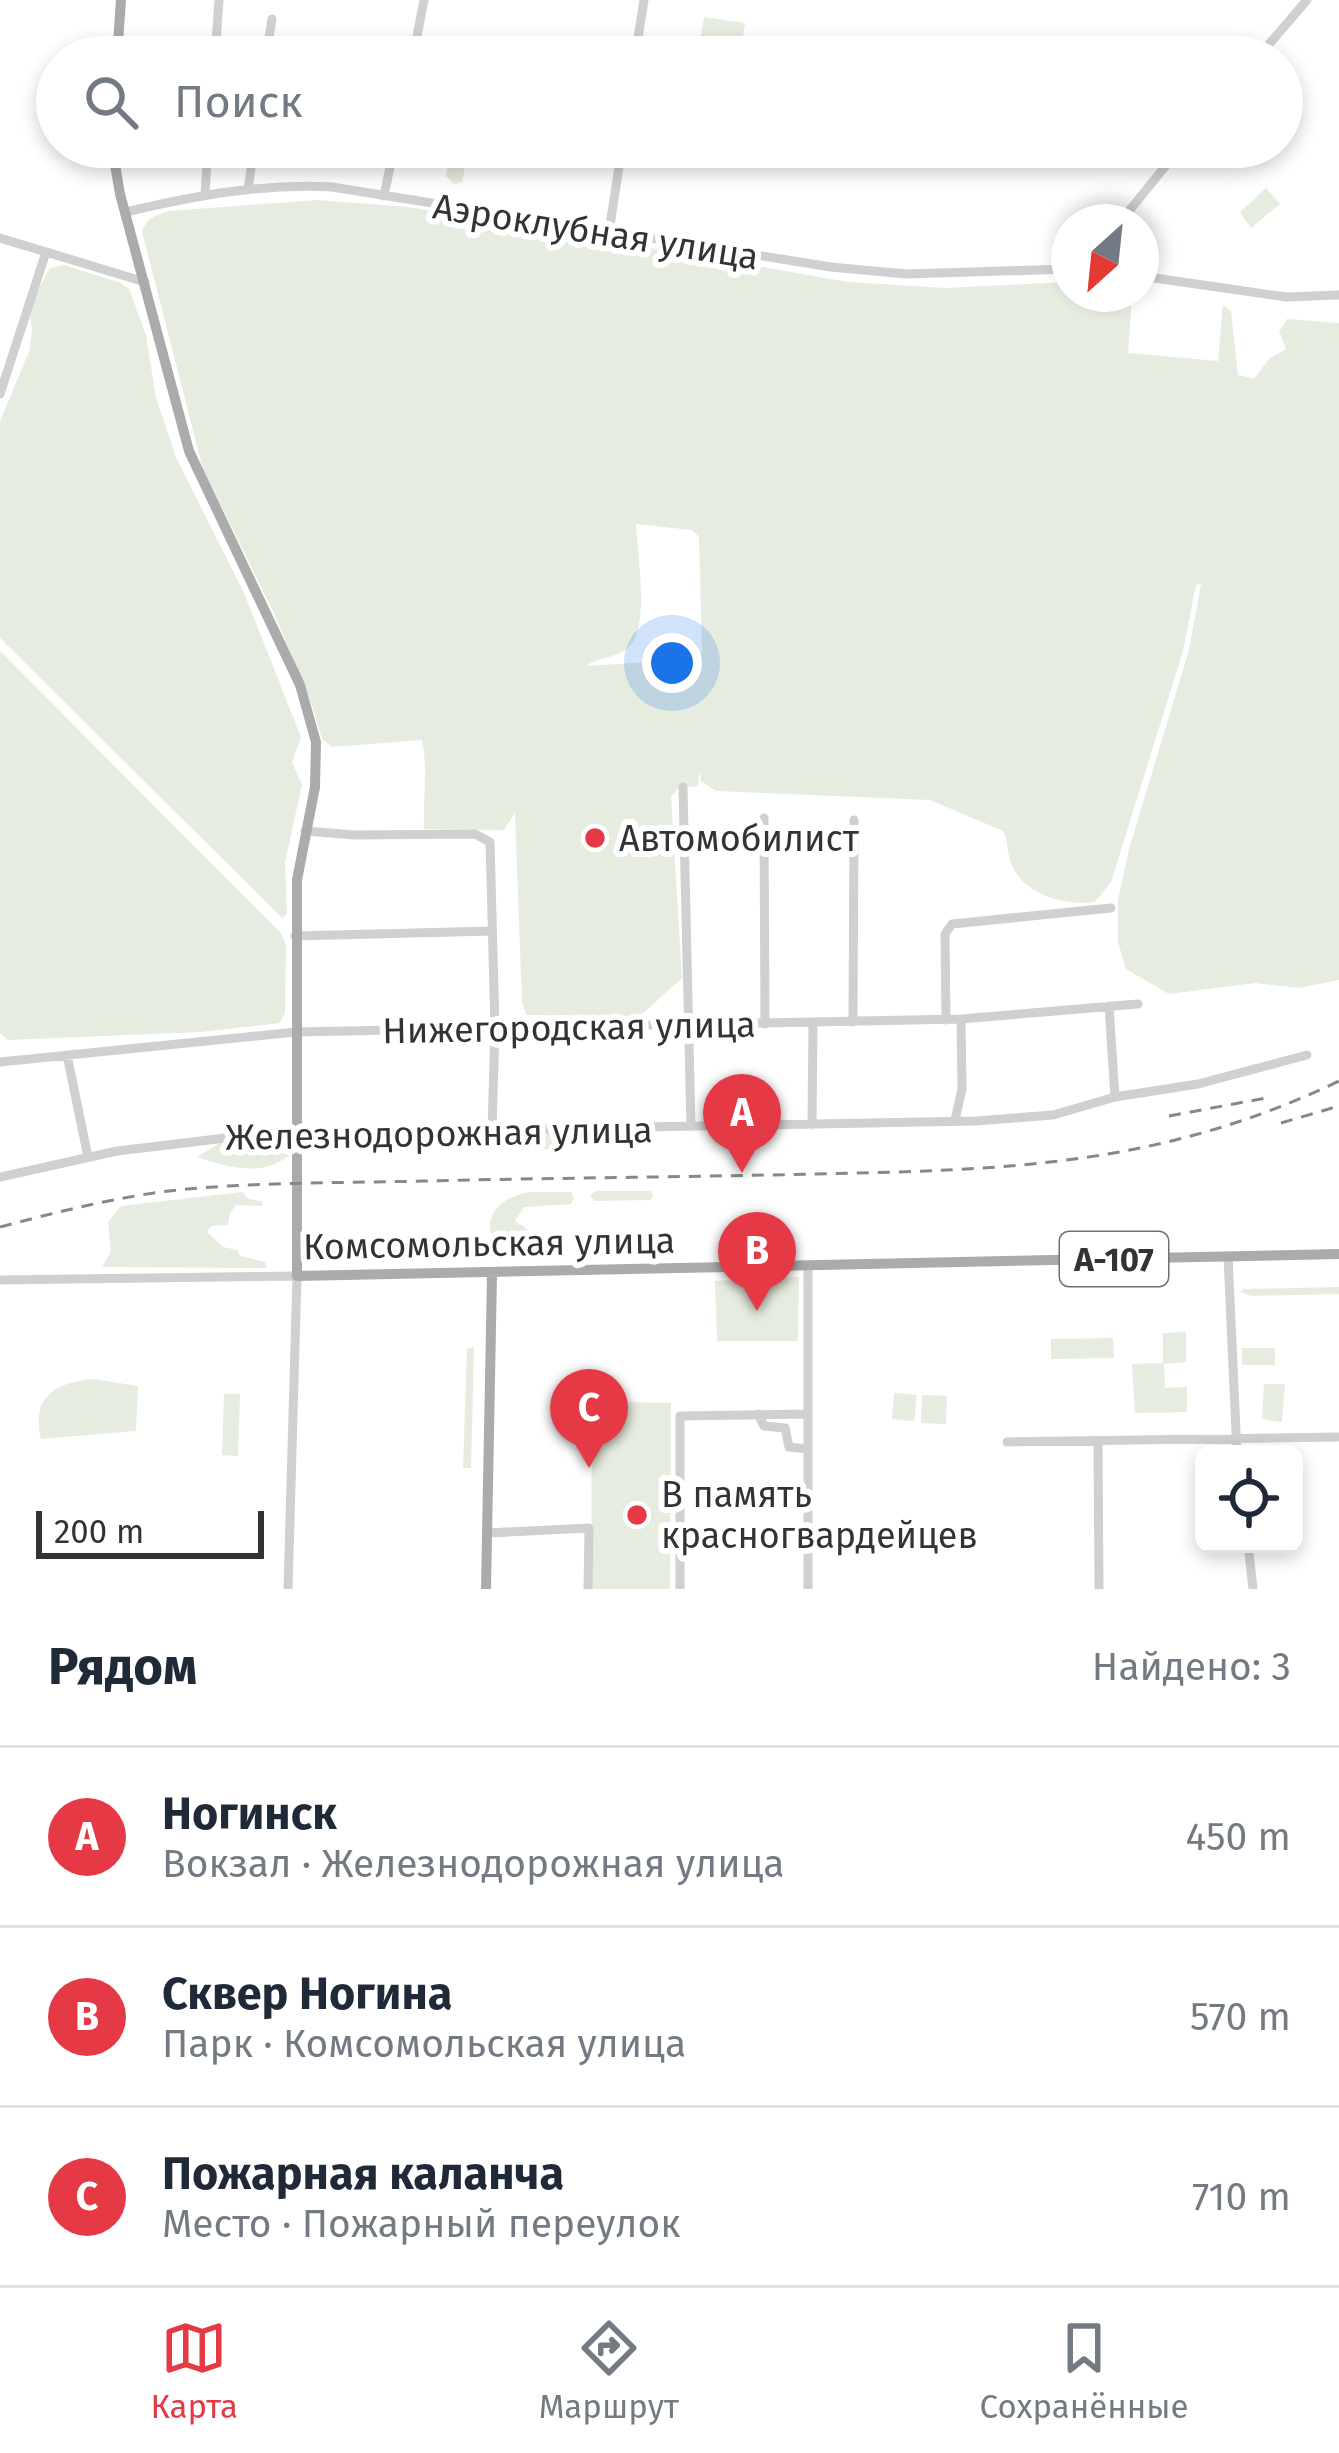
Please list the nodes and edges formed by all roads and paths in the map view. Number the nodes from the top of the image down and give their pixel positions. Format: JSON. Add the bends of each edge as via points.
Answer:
{"nodes":[{"id":1,"x":121,"y":0,"type":"edge"},
{"id":2,"x":219,"y":0,"type":"edge"},
{"id":3,"x":424,"y":0,"type":"edge"},
{"id":4,"x":644,"y":0,"type":"edge"},
{"id":5,"x":1307,"y":0,"type":"edge"},
{"id":6,"x":272,"y":19,"type":"dead end"},
{"id":7,"x":118,"y":36,"type":"edge"},
{"id":8,"x":216,"y":36,"type":"edge"},
{"id":9,"x":269,"y":36,"type":"edge"},
{"id":10,"x":416,"y":36,"type":"edge"},
{"id":11,"x":638,"y":36,"type":"edge"},
{"id":12,"x":1276,"y":36,"type":"edge"},
{"id":13,"x":117,"y":168,"type":"edge"},
{"id":14,"x":207,"y":168,"type":"edge"},
{"id":15,"x":251,"y":168,"type":"edge"},
{"id":16,"x":390,"y":168,"type":"edge"},
{"id":17,"x":619,"y":168,"type":"edge"},
{"id":18,"x":1163,"y":168,"type":"edge"},
{"id":19,"x":248,"y":190,"type":"junction"},
{"id":20,"x":205,"y":194,"type":"junction"},
{"id":21,"x":384,"y":196,"type":"junction"},
{"id":22,"x":1134,"y":204,"type":"edge"},
{"id":23,"x":126,"y":212,"type":"junction"},
{"id":24,"x":609,"y":232,"type":"junction"},
{"id":25,"x":0,"y":238,"type":"edge"},
{"id":26,"x":46,"y":252,"type":"junction"},
{"id":27,"x":1051,"y":270,"type":"edge"},
{"id":28,"x":1159,"y":279,"type":"edge"},
{"id":29,"x":145,"y":282,"type":"junction"},
{"id":30,"x":1339,"y":295,"type":"edge"},
{"id":31,"x":0,"y":394,"type":"edge"},
{"id":32,"x":683,"y":788,"type":"dead end"},
{"id":33,"x":764,"y":818,"type":"dead end"},
{"id":34,"x":854,"y":820,"type":"dead end"},
{"id":35,"x":305,"y":831,"type":"junction"},
{"id":36,"x":1112,"y":908,"type":"dead end"},
{"id":37,"x":492,"y":931,"type":"junction"},
{"id":38,"x":296,"y":936,"type":"junction"},
{"id":39,"x":1138,"y":1004,"type":"dead end"},
{"id":40,"x":1109,"y":1006,"type":"junction"},
{"id":41,"x":961,"y":1019,"type":"junction"},
{"id":42,"x":946,"y":1020,"type":"junction"},
{"id":43,"x":853,"y":1022,"type":"junction"},
{"id":44,"x":813,"y":1023,"type":"junction"},
{"id":45,"x":690,"y":1024,"type":"junction"},
{"id":46,"x":765,"y":1024,"type":"junction"},
{"id":47,"x":495,"y":1027,"type":"junction"},
{"id":48,"x":296,"y":1032,"type":"junction"},
{"id":49,"x":67,"y":1055,"type":"junction"},
{"id":50,"x":1307,"y":1055,"type":"dead end"},
{"id":51,"x":0,"y":1062,"type":"edge"},
{"id":52,"x":1115,"y":1096,"type":"junction"},
{"id":53,"x":955,"y":1120,"type":"junction"},
{"id":54,"x":812,"y":1125,"type":"junction"},
{"id":55,"x":692,"y":1127,"type":"junction"},
{"id":56,"x":492,"y":1131,"type":"junction"},
{"id":57,"x":297,"y":1135,"type":"junction"},
{"id":58,"x":88,"y":1157,"type":"junction"},
{"id":59,"x":0,"y":1177,"type":"edge"},
{"id":60,"x":1339,"y":1254,"type":"edge"},
{"id":61,"x":1228,"y":1256,"type":"junction"},
{"id":62,"x":808,"y":1267,"type":"junction"},
{"id":63,"x":492,"y":1274,"type":"junction"},
{"id":64,"x":297,"y":1276,"type":"junction"},
{"id":65,"x":0,"y":1280,"type":"edge"},
{"id":66,"x":758,"y":1414,"type":"junction"},
{"id":67,"x":806,"y":1414,"type":"junction"},
{"id":68,"x":1339,"y":1437,"type":"edge"},
{"id":69,"x":1235,"y":1438,"type":"junction"},
{"id":70,"x":1099,"y":1441,"type":"junction"},
{"id":71,"x":1007,"y":1442,"type":"dead end"},
{"id":72,"x":1236,"y":1445,"type":"edge"},
{"id":73,"x":808,"y":1450,"type":"junction"},
{"id":74,"x":487,"y":1533,"type":"junction"},
{"id":75,"x":1249,"y":1553,"type":"edge"},
{"id":76,"x":288,"y":1589,"type":"edge"},
{"id":77,"x":486,"y":1589,"type":"edge"},
{"id":78,"x":588,"y":1589,"type":"edge"},
{"id":79,"x":680,"y":1589,"type":"edge"},
{"id":80,"x":808,"y":1589,"type":"edge"},
{"id":81,"x":1099,"y":1589,"type":"edge"},
{"id":82,"x":1253,"y":1589,"type":"edge"}],
"edges":[{"from":1,"to":7,"type":"main road"},
{"from":2,"to":8,"type":"street"},
{"from":3,"to":10,"type":"street"},
{"from":4,"to":11,"type":"street"},
{"from":5,"to":12,"type":"street"},
{"from":6,"to":9,"type":"street"},
{"from":13,"to":23,"type":"main road"},
{"from":14,"to":20,"type":"street"},
{"from":15,"to":19,"type":"street"},
{"from":16,"to":21,"type":"street"},
{"from":17,"to":24,"type":"street"},
{"from":18,"to":22,"type":"street"},
{"from":19,"to":20,"type":"street","name":"Аэроклубная улица"},
{"from":19,"to":21,"type":"street","name":"Аэроклубная улица","via":[[316,186]]},
{"from":20,"to":23,"type":"street","name":"Аэроклубная улица"},
{"from":21,"to":24,"type":"street","name":"Аэроклубная улица"},
{"from":23,"to":29,"type":"main road"},
{"from":24,"to":27,"type":"street","name":"Аэроклубная улица","via":[[831,268]]},
{"from":25,"to":26,"type":"street"},
{"from":26,"to":29,"type":"street"},
{"from":26,"to":31,"type":"street"},
{"from":28,"to":30,"type":"street","via":[[1286,297]]},
{"from":29,"to":35,"type":"main road","via":[[194,466],[312,717],[317,766]]},
{"from":32,"to":45,"type":"street"},
{"from":33,"to":46,"type":"street"},
{"from":34,"to":43,"type":"street"},
{"from":35,"to":37,"type":"street","via":[[486,838]]},
{"from":35,"to":38,"type":"main road"},
{"from":36,"to":42,"type":"street","via":[[955,923],[945,934]]},
{"from":37,"to":38,"type":"street"},
{"from":37,"to":47,"type":"street"},
{"from":38,"to":48,"type":"main road"},
{"from":39,"to":40,"type":"street","name":"Нижегородская улица"},
{"from":40,"to":41,"type":"street","name":"Нижегородская улица"},
{"from":40,"to":52,"type":"street"},
{"from":41,"to":42,"type":"street","name":"Нижегородская улица"},
{"from":41,"to":53,"type":"street"},
{"from":42,"to":43,"type":"street","name":"Нижегородская улица"},
{"from":43,"to":44,"type":"street","name":"Нижегородская улица"},
{"from":44,"to":46,"type":"street","name":"Нижегородская улица"},
{"from":44,"to":54,"type":"street"},
{"from":45,"to":46,"type":"street","name":"Нижегородская улица"},
{"from":45,"to":47,"type":"street","name":"Нижегородская улица"},
{"from":45,"to":55,"type":"street"},
{"from":47,"to":48,"type":"street","name":"Нижегородская улица"},
{"from":47,"to":56,"type":"street"},
{"from":48,"to":49,"type":"street","name":"Нижегородская улица"},
{"from":48,"to":57,"type":"main road"},
{"from":49,"to":51,"type":"street","name":"Нижегородская улица"},
{"from":49,"to":58,"type":"street"},
{"from":50,"to":52,"type":"street","name":"Железнодорожная улица"},
{"from":52,"to":53,"type":"street","name":"Железнодорожная улица","via":[[1053,1115]]},
{"from":53,"to":54,"type":"street","name":"Железнодорожная улица"},
{"from":54,"to":55,"type":"street","name":"Железнодорожная улица"},
{"from":55,"to":56,"type":"street","name":"Железнодорожная улица"},
{"from":56,"to":57,"type":"street","name":"Железнодорожная улица"},
{"from":57,"to":58,"type":"street","name":"Железнодорожная улица"},
{"from":57,"to":64,"type":"main road"},
{"from":58,"to":59,"type":"street","name":"Железнодорожная улица"},
{"from":60,"to":61,"type":"main road","name":"Комсомольская улица","number":"А-107"},
{"from":61,"to":62,"type":"main road","name":"Комсомольская улица","number":"А-107"},
{"from":61,"to":69,"type":"street"},
{"from":62,"to":63,"type":"main road","name":"Комсомольская улица","number":"А-107"},
{"from":62,"to":67,"type":"street"},
{"from":63,"to":64,"type":"main road","name":"Комсомольская улица"},
{"from":63,"to":74,"type":"main road"},
{"from":64,"to":65,"type":"street","name":"Комсомольская улица"},
{"from":64,"to":76,"type":"street"},
{"from":66,"to":67,"type":"street"},
{"from":66,"to":73,"type":"street","via":[[764,1426],[785,1428],[789,1447]]},
{"from":66,"to":79,"type":"street","via":[[680,1416]]},
{"from":67,"to":73,"type":"street"},
{"from":68,"to":69,"type":"street"},
{"from":69,"to":70,"type":"street"},
{"from":69,"to":72,"type":"street"},
{"from":70,"to":71,"type":"street"},
{"from":70,"to":81,"type":"street"},
{"from":73,"to":80,"type":"street"},
{"from":74,"to":77,"type":"main road"},
{"from":74,"to":78,"type":"street","via":[[589,1528]]},
{"from":75,"to":82,"type":"street"}]}
